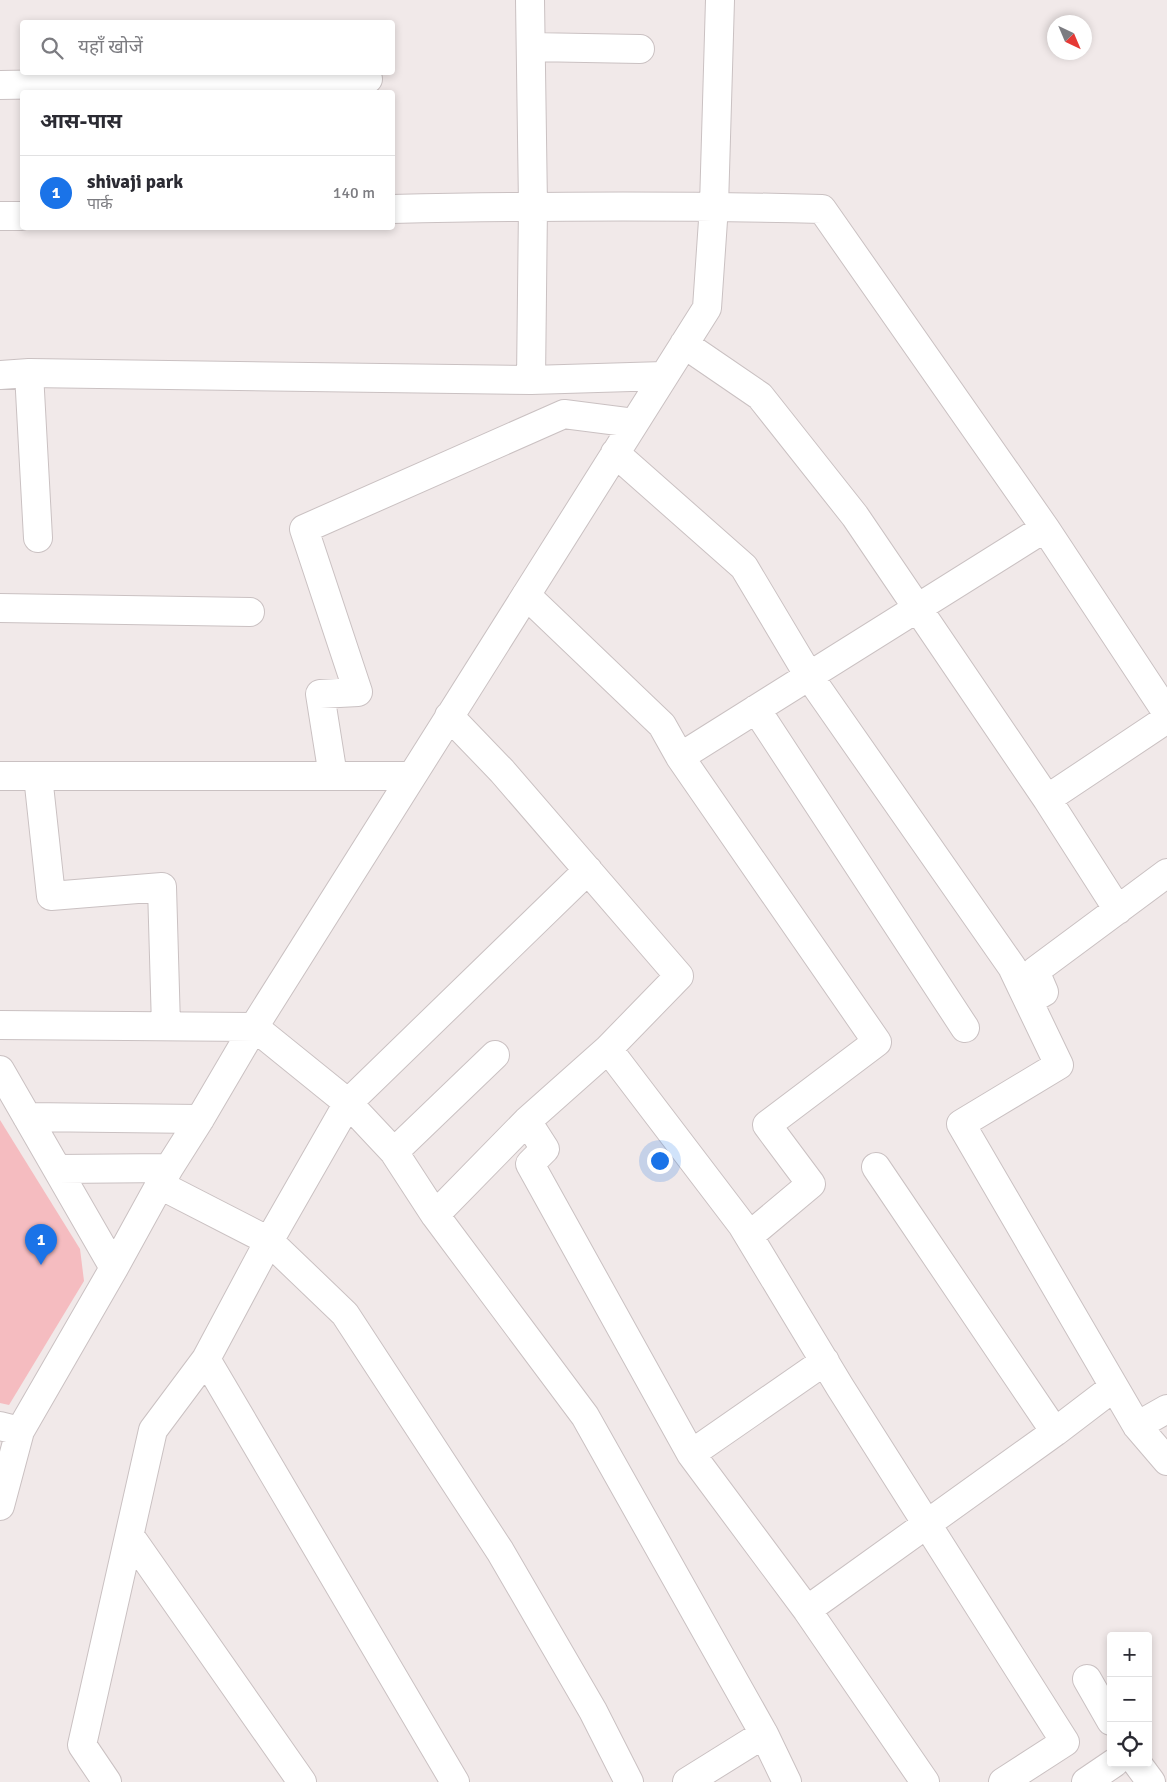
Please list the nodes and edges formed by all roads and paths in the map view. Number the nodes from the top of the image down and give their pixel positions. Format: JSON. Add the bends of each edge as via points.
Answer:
{"nodes":[{"id":1,"x":530,"y":0,"type":"edge"},
{"id":2,"x":720,"y":0,"type":"edge"},
{"id":3,"x":531,"y":47,"type":"junction"},
{"id":4,"x":640,"y":49,"type":"dead end"},
{"id":5,"x":368,"y":79,"type":"dead end"},
{"id":6,"x":0,"y":85,"type":"edge"},
{"id":7,"x":533,"y":206,"type":"junction"},
{"id":8,"x":714,"y":206,"type":"junction"},
{"id":9,"x":395,"y":209,"type":"edge"},
{"id":10,"x":0,"y":216,"type":"edge"},
{"id":11,"x":20,"y":216,"type":"edge"},
{"id":12,"x":684,"y":344,"type":"junction"},
{"id":13,"x":29,"y":374,"type":"junction"},
{"id":14,"x":0,"y":375,"type":"edge"},
{"id":15,"x":664,"y":376,"type":"junction"},
{"id":16,"x":531,"y":380,"type":"junction"},
{"id":17,"x":634,"y":423,"type":"junction"},
{"id":18,"x":615,"y":454,"type":"junction"},
{"id":19,"x":1045,"y":528,"type":"junction"},
{"id":20,"x":38,"y":538,"type":"dead end"},
{"id":21,"x":526,"y":595,"type":"junction"},
{"id":22,"x":0,"y":608,"type":"edge"},
{"id":23,"x":917,"y":608,"type":"junction"},
{"id":24,"x":250,"y":612,"type":"dead end"},
{"id":25,"x":809,"y":676,"type":"junction"},
{"id":26,"x":756,"y":709,"type":"junction"},
{"id":27,"x":1167,"y":713,"type":"edge"},
{"id":28,"x":449,"y":716,"type":"junction"},
{"id":29,"x":1167,"y":719,"type":"edge"},
{"id":30,"x":680,"y":756,"type":"junction"},
{"id":31,"x":0,"y":776,"type":"edge"},
{"id":32,"x":38,"y":776,"type":"junction"},
{"id":33,"x":333,"y":776,"type":"junction"},
{"id":34,"x":411,"y":776,"type":"junction"},
{"id":35,"x":1047,"y":799,"type":"junction"},
{"id":36,"x":588,"y":870,"type":"junction"},
{"id":37,"x":1167,"y":873,"type":"edge"},
{"id":38,"x":1118,"y":910,"type":"junction"},
{"id":39,"x":1028,"y":1000,"type":"junction"},
{"id":40,"x":0,"y":1025,"type":"edge"},
{"id":41,"x":166,"y":1026,"type":"junction"},
{"id":42,"x":254,"y":1027,"type":"junction"},
{"id":43,"x":965,"y":1028,"type":"dead end"},
{"id":44,"x":608,"y":1048,"type":"junction"},
{"id":45,"x":495,"y":1055,"type":"dead end"},
{"id":46,"x":0,"y":1070,"type":"edge"},
{"id":47,"x":348,"y":1103,"type":"junction"},
{"id":48,"x":27,"y":1117,"type":"junction"},
{"id":49,"x":200,"y":1120,"type":"junction"},
{"id":50,"x":527,"y":1121,"type":"junction"},
{"id":51,"x":394,"y":1152,"type":"junction"},
{"id":52,"x":876,"y":1167,"type":"dead end"},
{"id":53,"x":58,"y":1169,"type":"junction"},
{"id":54,"x":165,"y":1176,"type":"junction"},
{"id":55,"x":435,"y":1215,"type":"junction"},
{"id":56,"x":749,"y":1236,"type":"junction"},
{"id":57,"x":269,"y":1241,"type":"junction"},
{"id":58,"x":114,"y":1268,"type":"junction"},
{"id":59,"x":206,"y":1359,"type":"junction"},
{"id":60,"x":825,"y":1361,"type":"junction"},
{"id":61,"x":1114,"y":1387,"type":"junction"},
{"id":62,"x":1167,"y":1409,"type":"edge"},
{"id":63,"x":1137,"y":1426,"type":"junction"},
{"id":64,"x":10,"y":1428,"type":"edge"},
{"id":65,"x":1055,"y":1432,"type":"junction"},
{"id":66,"x":691,"y":1454,"type":"junction"},
{"id":67,"x":1167,"y":1461,"type":"edge"},
{"id":68,"x":0,"y":1506,"type":"edge"},
{"id":69,"x":927,"y":1523,"type":"junction"},
{"id":70,"x":130,"y":1536,"type":"junction"},
{"id":71,"x":807,"y":1610,"type":"junction"},
{"id":72,"x":1086,"y":1679,"type":"dead end"},
{"id":73,"x":1107,"y":1714,"type":"edge"},
{"id":74,"x":764,"y":1734,"type":"junction"},
{"id":75,"x":1108,"y":1767,"type":"edge"},
{"id":76,"x":1140,"y":1767,"type":"edge"},
{"id":77,"x":107,"y":1782,"type":"edge"},
{"id":78,"x":302,"y":1782,"type":"edge"},
{"id":79,"x":455,"y":1782,"type":"edge"},
{"id":80,"x":629,"y":1782,"type":"edge"},
{"id":81,"x":687,"y":1782,"type":"edge"},
{"id":82,"x":787,"y":1782,"type":"edge"},
{"id":83,"x":925,"y":1782,"type":"edge"},
{"id":84,"x":1004,"y":1782,"type":"edge"},
{"id":85,"x":1086,"y":1782,"type":"edge"},
{"id":86,"x":1151,"y":1782,"type":"edge"}],
"edges":[{"from":1,"to":3,"type":"street"},
{"from":2,"to":8,"type":"street"},
{"from":3,"to":4,"type":"street"},
{"from":3,"to":7,"type":"street"},
{"from":5,"to":6,"type":"street"},
{"from":7,"to":8,"type":"street"},
{"from":7,"to":9,"type":"street"},
{"from":7,"to":16,"type":"street"},
{"from":8,"to":12,"type":"street","via":[[707,308]]},
{"from":8,"to":19,"type":"street","via":[[822,209]]},
{"from":10,"to":11,"type":"street"},
{"from":12,"to":15,"type":"street"},
{"from":12,"to":23,"type":"street","via":[[760,396],[855,516]]},
{"from":13,"to":14,"type":"street"},
{"from":13,"to":16,"type":"street"},
{"from":13,"to":20,"type":"street"},
{"from":15,"to":16,"type":"street"},
{"from":15,"to":17,"type":"street"},
{"from":17,"to":18,"type":"street"},
{"from":17,"to":33,"type":"street","via":[[564,414],[304,528],[358,692],[320,694]]},
{"from":18,"to":21,"type":"street"},
{"from":18,"to":25,"type":"street","via":[[744,568]]},
{"from":19,"to":23,"type":"street"},
{"from":19,"to":27,"type":"street"},
{"from":21,"to":28,"type":"street"},
{"from":21,"to":30,"type":"street","via":[[662,725]]},
{"from":22,"to":24,"type":"street"},
{"from":23,"to":25,"type":"street"},
{"from":23,"to":35,"type":"street"},
{"from":25,"to":26,"type":"street"},
{"from":25,"to":39,"type":"street","via":[[1012,967]]},
{"from":26,"to":30,"type":"street"},
{"from":26,"to":43,"type":"street"},
{"from":28,"to":34,"type":"street"},
{"from":28,"to":36,"type":"street"},
{"from":29,"to":35,"type":"street"},
{"from":30,"to":56,"type":"street","via":[[877,1042],[767,1125],[811,1184]]},
{"from":31,"to":32,"type":"street"},
{"from":32,"to":33,"type":"street"},
{"from":32,"to":41,"type":"street","via":[[51,896],[162,887]]},
{"from":33,"to":34,"type":"street"},
{"from":34,"to":42,"type":"street"},
{"from":35,"to":38,"type":"street"},
{"from":36,"to":44,"type":"street","via":[[680,976]]},
{"from":36,"to":47,"type":"street"},
{"from":37,"to":38,"type":"street"},
{"from":38,"to":39,"type":"street","via":[[1035,971],[1044,992]]},
{"from":39,"to":61,"type":"street","via":[[1059,1065],[961,1124]]},
{"from":40,"to":41,"type":"street"},
{"from":41,"to":42,"type":"street"},
{"from":42,"to":47,"type":"street"},
{"from":42,"to":49,"type":"street"},
{"from":44,"to":50,"type":"street"},
{"from":44,"to":56,"type":"street"},
{"from":45,"to":51,"type":"street"},
{"from":46,"to":48,"type":"street"},
{"from":47,"to":51,"type":"street"},
{"from":47,"to":57,"type":"street"},
{"from":48,"to":49,"type":"street"},
{"from":48,"to":53,"type":"street"},
{"from":49,"to":54,"type":"street"},
{"from":50,"to":55,"type":"street"},
{"from":50,"to":66,"type":"street","via":[[545,1149],[530,1164]]},
{"from":51,"to":55,"type":"street"},
{"from":52,"to":65,"type":"street"},
{"from":53,"to":54,"type":"street"},
{"from":53,"to":58,"type":"street"},
{"from":54,"to":57,"type":"street"},
{"from":54,"to":58,"type":"street"},
{"from":55,"to":74,"type":"street","via":[[585,1416]]},
{"from":56,"to":60,"type":"street"},
{"from":57,"to":59,"type":"street"},
{"from":57,"to":80,"type":"street","via":[[345,1314],[500,1551],[593,1711]]},
{"from":58,"to":64,"type":"street"},
{"from":59,"to":70,"type":"street","via":[[153,1430]]},
{"from":59,"to":79,"type":"street"},
{"from":60,"to":66,"type":"street"},
{"from":60,"to":69,"type":"street"},
{"from":61,"to":63,"type":"street"},
{"from":61,"to":65,"type":"street"},
{"from":62,"to":63,"type":"street"},
{"from":63,"to":67,"type":"street"},
{"from":64,"to":68,"type":"street"},
{"from":65,"to":69,"type":"street"},
{"from":66,"to":71,"type":"street"},
{"from":69,"to":71,"type":"street"},
{"from":69,"to":84,"type":"street","via":[[1065,1742]]},
{"from":70,"to":77,"type":"street","via":[[82,1744]]},
{"from":70,"to":78,"type":"street"},
{"from":71,"to":83,"type":"street"},
{"from":72,"to":73,"type":"street"},
{"from":74,"to":81,"type":"street"},
{"from":74,"to":82,"type":"street"},
{"from":75,"to":85,"type":"street"},
{"from":76,"to":86,"type":"street"}]}
